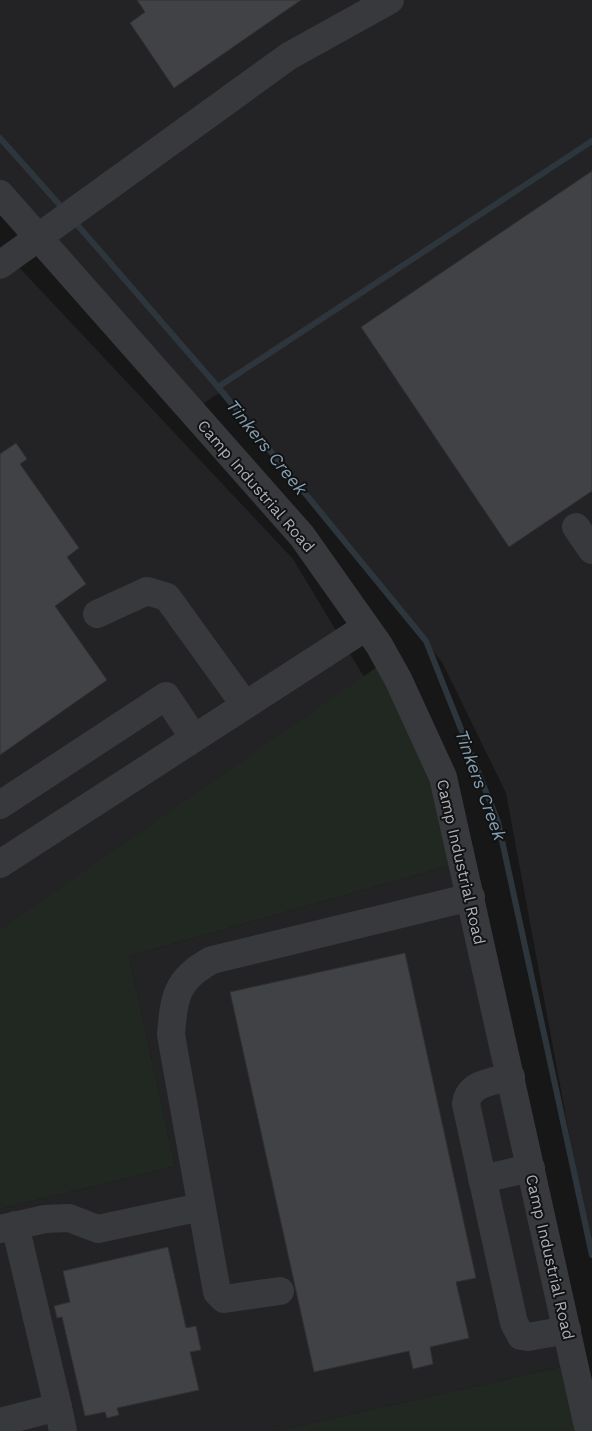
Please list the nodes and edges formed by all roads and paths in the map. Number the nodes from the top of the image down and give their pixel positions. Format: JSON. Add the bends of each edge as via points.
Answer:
{"nodes":[{"id":1,"x":390,"y":0,"type":"edge"},
{"id":2,"x":0,"y":194,"type":"edge"},
{"id":3,"x":38,"y":238,"type":"junction"},
{"id":4,"x":0,"y":265,"type":"edge"},
{"id":5,"x":576,"y":527,"type":"dead end"},
{"id":6,"x":592,"y":550,"type":"edge"},
{"id":7,"x":97,"y":614,"type":"dead end"},
{"id":8,"x":366,"y":627,"type":"junction"},
{"id":9,"x":245,"y":705,"type":"junction"},
{"id":10,"x":194,"y":738,"type":"junction"},
{"id":11,"x":0,"y":805,"type":"edge"},
{"id":12,"x":0,"y":864,"type":"edge"},
{"id":13,"x":471,"y":897,"type":"junction"},
{"id":14,"x":511,"y":1077,"type":"junction"},
{"id":15,"x":531,"y":1168,"type":"junction"},
{"id":16,"x":482,"y":1179,"type":"junction"},
{"id":17,"x":201,"y":1207,"type":"junction"},
{"id":18,"x":8,"y":1227,"type":"edge"},
{"id":19,"x":280,"y":1291,"type":"dead end"},
{"id":20,"x":567,"y":1330,"type":"junction"},
{"id":21,"x":60,"y":1419,"type":"edge"},
{"id":22,"x":0,"y":1422,"type":"edge"},
{"id":23,"x":589,"y":1431,"type":"edge"}],
"edges":[{"from":1,"to":3,"type":"street","via":[[289,56]]},
{"from":2,"to":3,"type":"street","name":"Camp Industrial Road"},
{"from":3,"to":4,"type":"street"},
{"from":3,"to":8,"type":"street","name":"Camp Industrial Road","via":[[302,536]]},
{"from":5,"to":6,"type":"street"},
{"from":7,"to":9,"type":"street","via":[[147,592],[167,597]]},
{"from":8,"to":9,"type":"street"},
{"from":8,"to":13,"type":"street","name":"Camp Industrial Road","via":[[398,679],[442,777]]},
{"from":9,"to":10,"type":"street"},
{"from":10,"to":11,"type":"street","via":[[166,696]]},
{"from":10,"to":12,"type":"street"},
{"from":13,"to":14,"type":"street","name":"Camp Industrial Road"},
{"from":13,"to":17,"type":"street","via":[[212,960],[195,969],[182,983],[173,1002],[171,1035]]},
{"from":14,"to":15,"type":"street","name":"Camp Industrial Road"},
{"from":14,"to":16,"type":"street","via":[[483,1084],[471,1090],[467,1097]]},
{"from":15,"to":16,"type":"street"},
{"from":15,"to":20,"type":"street","name":"Camp Industrial Road"},
{"from":16,"to":20,"type":"street","via":[[518,1332],[528,1338]]},
{"from":17,"to":18,"type":"street","via":[[98,1229],[69,1218],[45,1219]]},
{"from":17,"to":19,"type":"street","via":[[219,1297]]},
{"from":18,"to":21,"type":"street"},
{"from":20,"to":23,"type":"street","name":"Camp Industrial Road"},
{"from":21,"to":22,"type":"street"}]}
